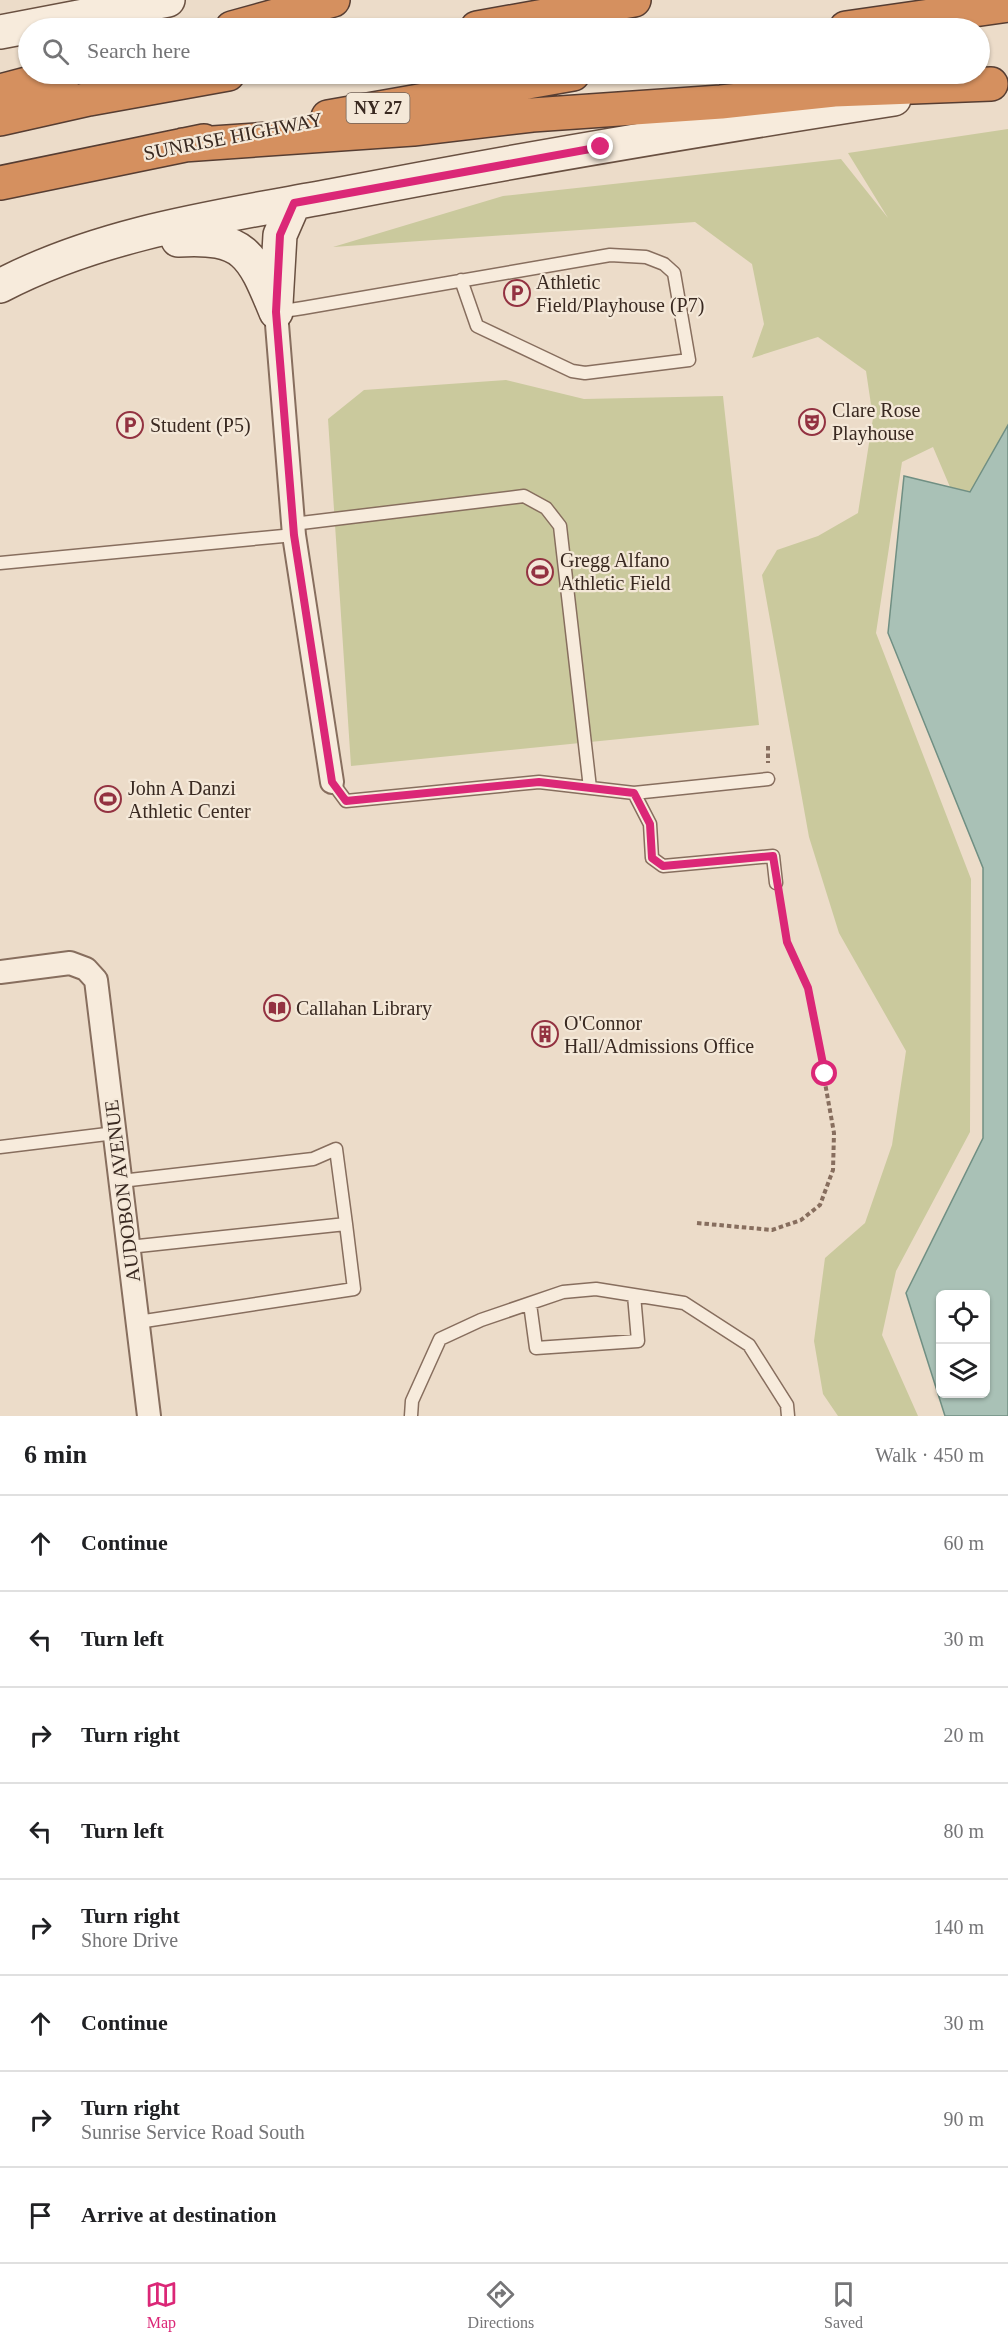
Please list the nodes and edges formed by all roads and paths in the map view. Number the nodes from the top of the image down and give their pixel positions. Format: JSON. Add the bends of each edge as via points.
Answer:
{"nodes":[{"id":1,"x":168,"y":0,"type":"edge"},
{"id":2,"x":333,"y":0,"type":"edge"},
{"id":3,"x":634,"y":0,"type":"edge"},
{"id":4,"x":1008,"y":5,"type":"edge"},
{"id":5,"x":74,"y":18,"type":"edge"},
{"id":6,"x":268,"y":18,"type":"edge"},
{"id":7,"x":533,"y":18,"type":"edge"},
{"id":8,"x":916,"y":18,"type":"edge"},
{"id":9,"x":18,"y":29,"type":"edge"},
{"id":10,"x":0,"y":32,"type":"edge"},
{"id":11,"x":999,"y":83,"type":"edge"},
{"id":12,"x":27,"y":84,"type":"edge"},
{"id":13,"x":172,"y":84,"type":"edge"},
{"id":14,"x":518,"y":84,"type":"edge"},
{"id":15,"x":975,"y":84,"type":"edge"},
{"id":16,"x":0,"y":91,"type":"edge"},
{"id":17,"x":0,"y":119,"type":"edge"},
{"id":18,"x":183,"y":145,"type":"junction"},
{"id":19,"x":0,"y":183,"type":"edge"},
{"id":20,"x":294,"y":203,"type":"junction"},
{"id":21,"x":98,"y":245,"type":"junction"},
{"id":22,"x":461,"y":280,"type":"junction"},
{"id":23,"x":0,"y":286,"type":"edge"},
{"id":24,"x":276,"y":312,"type":"junction"},
{"id":25,"x":294,"y":530,"type":"junction"},
{"id":26,"x":0,"y":563,"type":"edge"},
{"id":27,"x":768,"y":779,"type":"dead end"},
{"id":28,"x":332,"y":782,"type":"joint"},
{"id":29,"x":590,"y":788,"type":"junction"},
{"id":30,"x":634,"y":793,"type":"junction"},
{"id":31,"x":776,"y":883,"type":"joint"},
{"id":32,"x":0,"y":972,"type":"edge"},
{"id":33,"x":115,"y":1133,"type":"junction"},
{"id":34,"x":0,"y":1147,"type":"edge"},
{"id":35,"x":121,"y":1181,"type":"junction"},
{"id":36,"x":697,"y":1223,"type":"dead end"},
{"id":37,"x":346,"y":1224,"type":"junction"},
{"id":38,"x":129,"y":1247,"type":"junction"},
{"id":39,"x":634,"y":1295,"type":"junction"},
{"id":40,"x":530,"y":1304,"type":"junction"},
{"id":41,"x":138,"y":1322,"type":"junction"},
{"id":42,"x":149,"y":1416,"type":"edge"},
{"id":43,"x":411,"y":1416,"type":"edge"},
{"id":44,"x":788,"y":1416,"type":"edge"}],
"edges":[{"from":1,"to":5,"type":"main road"},
{"from":2,"to":6,"type":"highway"},
{"from":3,"to":7,"type":"highway"},
{"from":4,"to":8,"type":"highway"},
{"from":9,"to":10,"type":"main road"},
{"from":11,"to":20,"type":"main road","via":[[752,121]]},
{"from":12,"to":16,"type":"highway"},
{"from":13,"to":17,"type":"highway"},
{"from":14,"to":18,"type":"highway","name":"SUNRISE HIGHWAY","number":"NY 27"},
{"from":15,"to":18,"type":"highway","via":[[834,90],[413,129]]},
{"from":18,"to":19,"type":"highway","name":"SUNRISE HIGHWAY","number":"NY 27"},
{"from":20,"to":21,"type":"main road"},
{"from":20,"to":24,"type":"main road","via":[[279,241]]},
{"from":21,"to":23,"type":"main road"},
{"from":21,"to":24,"type":"main road","via":[[203,238],[231,243],[243,251],[259,272]]},
{"from":22,"to":22,"type":"lane","via":[[610,255],[646,257],[674,273],[689,360],[585,373],[572,371],[477,326]]},
{"from":22,"to":24,"type":"lane"},
{"from":24,"to":25,"type":"street"},
{"from":25,"to":26,"type":"lane"},
{"from":25,"to":28,"type":"street"},
{"from":25,"to":29,"type":"lane","via":[[524,496],[546,508],[560,526]]},
{"from":27,"to":30,"type":"lane"},
{"from":28,"to":29,"type":"lane","via":[[346,801],[539,782]]},
{"from":29,"to":30,"type":"lane"},
{"from":30,"to":31,"type":"lane","via":[[650,824],[652,858],[663,866],[773,856]]},
{"from":31,"to":36,"type":"path","via":[[787,942],[808,988],[834,1133],[833,1170],[820,1205],[801,1220],[772,1230]]},
{"from":32,"to":33,"type":"street","name":"AUDOBON AVENUE","via":[[70,963],[86,969],[96,980]]},
{"from":33,"to":34,"type":"lane"},
{"from":33,"to":35,"type":"street","name":"AUDOBON AVENUE"},
{"from":35,"to":37,"type":"lane","via":[[313,1159],[336,1149]]},
{"from":35,"to":38,"type":"street","name":"AUDOBON AVENUE"},
{"from":37,"to":38,"type":"lane"},
{"from":37,"to":41,"type":"lane","via":[[354,1289]]},
{"from":38,"to":41,"type":"street","name":"AUDOBON AVENUE"},
{"from":39,"to":40,"type":"lane","via":[[596,1289],[563,1292]]},
{"from":39,"to":40,"type":"lane","via":[[638,1341],[536,1348]]},
{"from":39,"to":44,"type":"lane","via":[[684,1303],[749,1345],[787,1405]]},
{"from":40,"to":43,"type":"lane","via":[[440,1339],[412,1401]]},
{"from":41,"to":42,"type":"street","name":"AUDOBON AVENUE"}]}
